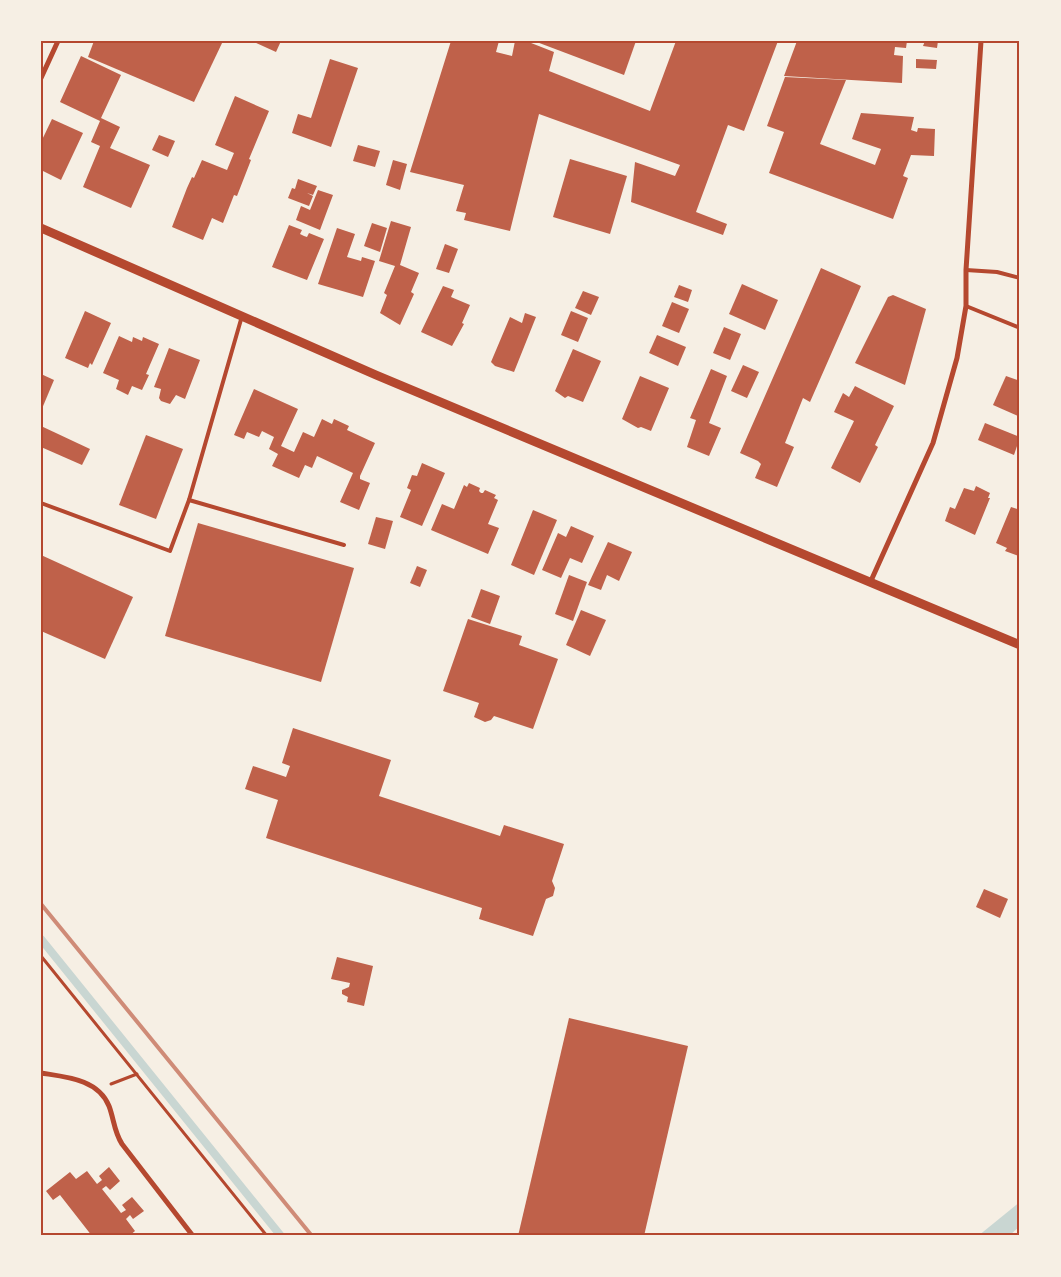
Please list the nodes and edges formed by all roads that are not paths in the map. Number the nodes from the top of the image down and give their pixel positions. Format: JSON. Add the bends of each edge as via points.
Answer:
{"nodes":[{"id":1,"x":58,"y":41,"type":"edge"},
{"id":2,"x":981,"y":41,"type":"edge"},
{"id":3,"x":41,"y":78,"type":"edge"},
{"id":4,"x":41,"y":228,"type":"edge"},
{"id":5,"x":966,"y":270,"type":"junction"},
{"id":6,"x":1020,"y":278,"type":"edge"},
{"id":7,"x":966,"y":306,"type":"junction"},
{"id":8,"x":242,"y":316,"type":"junction"},
{"id":9,"x":1020,"y":328,"type":"edge"},
{"id":10,"x":189,"y":500,"type":"junction"},
{"id":11,"x":41,"y":503,"type":"edge"},
{"id":12,"x":344,"y":545,"type":"dead end"},
{"id":13,"x":870,"y":584,"type":"junction"},
{"id":14,"x":1020,"y":645,"type":"edge"},
{"id":15,"x":41,"y":1073,"type":"edge"},
{"id":16,"x":193,"y":1236,"type":"edge"}],
"edges":[{"from":1,"to":3,"type":"street"},
{"from":2,"to":5,"type":"street"},
{"from":4,"to":8,"type":"street"},
{"from":5,"to":6,"type":"lane","via":[[997,272]]},
{"from":5,"to":7,"type":"street"},
{"from":7,"to":9,"type":"lane"},
{"from":7,"to":13,"type":"street","via":[[958,358],[933,443]]},
{"from":8,"to":10,"type":"lane"},
{"from":8,"to":13,"type":"street"},
{"from":10,"to":11,"type":"lane","via":[[170,551]]},
{"from":10,"to":12,"type":"lane"},
{"from":13,"to":14,"type":"street"},
{"from":15,"to":16,"type":"street","via":[[77,1079],[97,1090],[109,1106],[122,1144]]}]}
